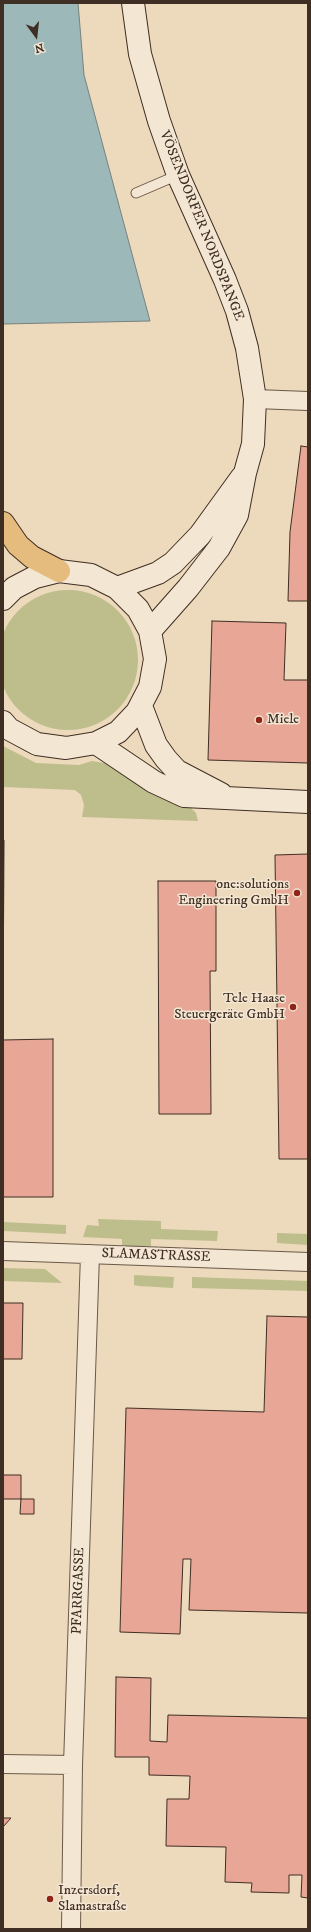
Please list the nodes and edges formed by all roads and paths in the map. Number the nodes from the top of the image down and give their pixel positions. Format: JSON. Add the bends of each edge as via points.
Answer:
{"nodes":[{"id":1,"x":133,"y":3,"type":"edge"},
{"id":2,"x":178,"y":175,"type":"junction"},
{"id":3,"x":136,"y":193,"type":"dead end"},
{"id":4,"x":255,"y":399,"type":"junction"},
{"id":5,"x":308,"y":401,"type":"edge"},
{"id":6,"x":245,"y":473,"type":"junction"},
{"id":7,"x":3,"y":523,"type":"edge"},
{"id":8,"x":59,"y":571,"type":"junction"},
{"id":9,"x":117,"y":588,"type":"junction"},
{"id":10,"x":3,"y":598,"type":"edge"},
{"id":11,"x":150,"y":631,"type":"junction"},
{"id":12,"x":142,"y":706,"type":"junction"},
{"id":13,"x":5,"y":727,"type":"edge"},
{"id":14,"x":96,"y":743,"type":"junction"},
{"id":15,"x":231,"y":798,"type":"junction"},
{"id":16,"x":308,"y":802,"type":"edge"},
{"id":17,"x":3,"y":1251,"type":"edge"},
{"id":18,"x":90,"y":1254,"type":"junction"},
{"id":19,"x":308,"y":1262,"type":"edge"},
{"id":20,"x":3,"y":1764,"type":"edge"},
{"id":21,"x":73,"y":1765,"type":"junction"},
{"id":22,"x":71,"y":1929,"type":"edge"}],
"edges":[{"from":1,"to":2,"type":"main road","name":"VÖSENDORFER NORDSPANGE","via":[[145,73]]},
{"from":2,"to":3,"type":"lane"},
{"from":2,"to":4,"type":"main road","name":"VÖSENDORFER NORDSPANGE","via":[[237,311],[247,348]]},
{"from":4,"to":5,"type":"street"},
{"from":4,"to":6,"type":"main road","name":"VÖSENDORFER NORDSPANGE","via":[[255,433]]},
{"from":6,"to":9,"type":"main road","name":"VÖSENDORFER NORDSPANGE","via":[[200,535],[173,563],[158,573]]},
{"from":6,"to":11,"type":"main road","name":"VÖSENDORFER NORDSPANGE","via":[[237,515],[219,548]]},
{"from":7,"to":8,"type":"highway","via":[[18,545],[32,557]]},
{"from":8,"to":9,"type":"main road","via":[[91,575]]},
{"from":8,"to":10,"type":"main road","via":[[35,576],[14,588]]},
{"from":9,"to":11,"type":"main road","via":[[138,609]]},
{"from":11,"to":12,"type":"main road","via":[[154,659],[150,687]]},
{"from":12,"to":14,"type":"main road","via":[[118,732]]},
{"from":12,"to":15,"type":"main road","via":[[156,745],[177,771]]},
{"from":13,"to":14,"type":"main road","via":[[37,744],[66,748]]},
{"from":14,"to":15,"type":"main road","via":[[154,782],[184,796]]},
{"from":15,"to":16,"type":"main road"},
{"from":17,"to":18,"type":"street","name":"SLAMASTRASSE"},
{"from":18,"to":19,"type":"street","name":"SLAMASTRASSE"},
{"from":18,"to":21,"type":"street","name":"PFARRGASSE"},
{"from":20,"to":21,"type":"street"},
{"from":21,"to":22,"type":"street","name":"PFARRGASSE"}]}
